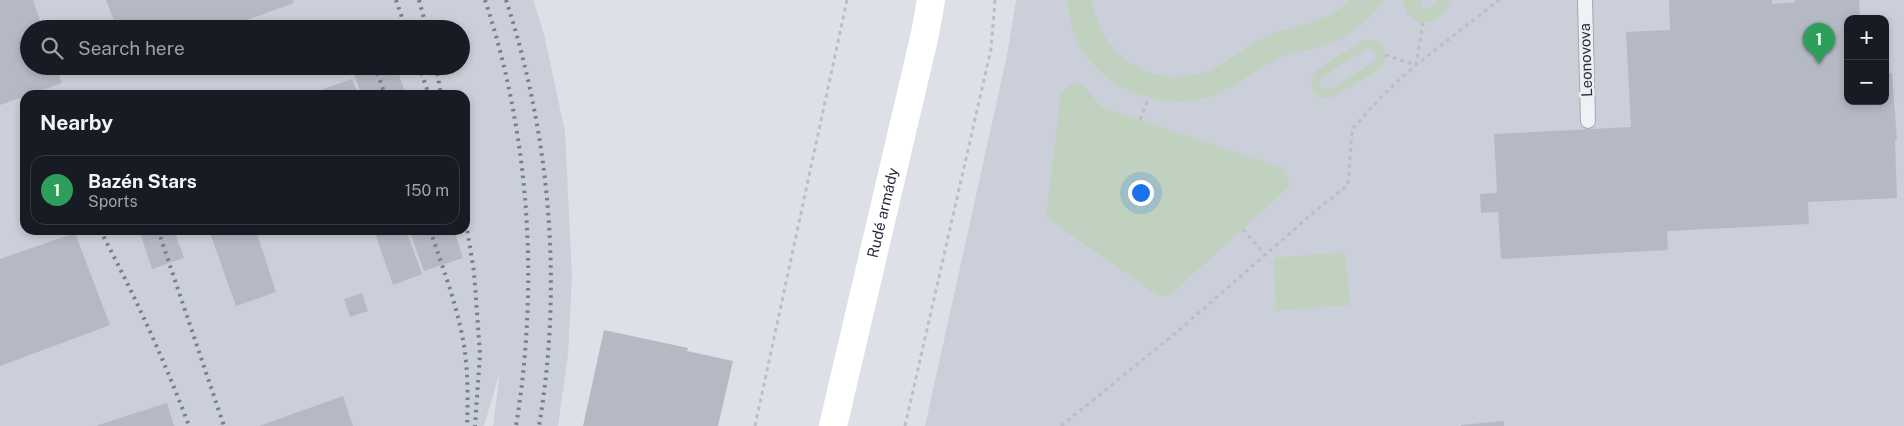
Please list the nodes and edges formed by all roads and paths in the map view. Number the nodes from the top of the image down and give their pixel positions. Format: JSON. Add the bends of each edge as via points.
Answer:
{"nodes":[{"id":1,"x":847,"y":0,"type":"edge"},
{"id":2,"x":931,"y":0,"type":"edge"},
{"id":3,"x":995,"y":0,"type":"edge"},
{"id":4,"x":1499,"y":0,"type":"edge"},
{"id":5,"x":1584,"y":0,"type":"edge"},
{"id":6,"x":1423,"y":22,"type":"dead end"},
{"id":7,"x":1385,"y":55,"type":"dead end"},
{"id":8,"x":1416,"y":65,"type":"junction"},
{"id":9,"x":1148,"y":98,"type":"dead end"},
{"id":10,"x":1140,"y":120,"type":"dead end"},
{"id":11,"x":1588,"y":121,"type":"dead end"},
{"id":12,"x":1243,"y":229,"type":"dead end"},
{"id":13,"x":1266,"y":255,"type":"junction"},
{"id":14,"x":755,"y":426,"type":"edge"},
{"id":15,"x":833,"y":426,"type":"edge"},
{"id":16,"x":904,"y":426,"type":"edge"},
{"id":17,"x":1061,"y":426,"type":"edge"}],
"edges":[{"from":1,"to":14,"type":"path"},
{"from":2,"to":15,"type":"main road","name":"Rudé armády"},
{"from":3,"to":16,"type":"path","via":[[991,49]]},
{"from":4,"to":8,"type":"path"},
{"from":5,"to":11,"type":"lane","name":"Leonovova"},
{"from":6,"to":8,"type":"path"},
{"from":7,"to":8,"type":"path"},
{"from":8,"to":13,"type":"path","via":[[1352,129],[1348,185]]},
{"from":9,"to":10,"type":"path"},
{"from":12,"to":13,"type":"path"},
{"from":13,"to":17,"type":"path"}]}
